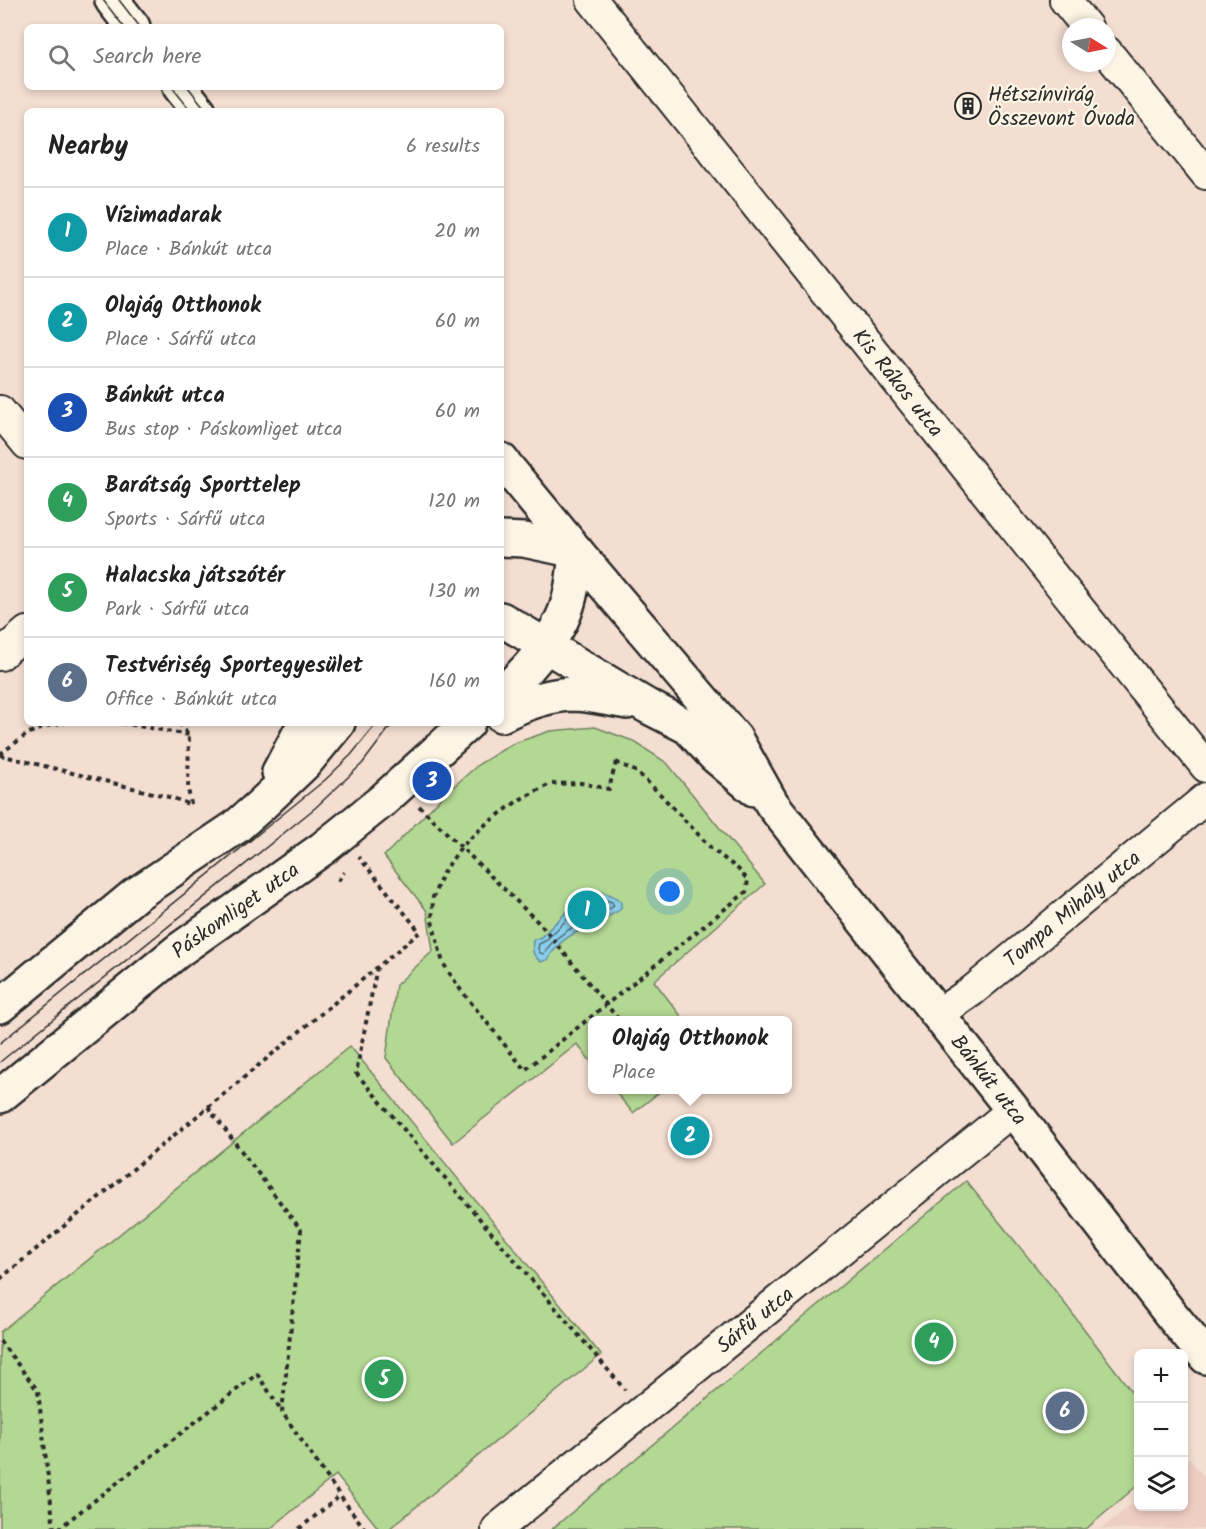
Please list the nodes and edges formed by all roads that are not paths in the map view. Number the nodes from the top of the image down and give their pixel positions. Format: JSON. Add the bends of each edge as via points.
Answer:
{"nodes":[{"id":1,"x":112,"y":0,"type":"edge"},
{"id":2,"x":592,"y":0,"type":"edge"},
{"id":3,"x":1065,"y":0,"type":"edge"},
{"id":4,"x":1080,"y":18,"type":"edge"},
{"id":5,"x":131,"y":24,"type":"edge"},
{"id":6,"x":1116,"y":63,"type":"edge"},
{"id":7,"x":182,"y":90,"type":"edge"},
{"id":8,"x":197,"y":108,"type":"edge"},
{"id":9,"x":1206,"y":174,"type":"edge"},
{"id":10,"x":0,"y":411,"type":"edge"},
{"id":11,"x":24,"y":440,"type":"edge"},
{"id":12,"x":504,"y":464,"type":"edge"},
{"id":13,"x":504,"y":539,"type":"edge"},
{"id":14,"x":576,"y":551,"type":"junction"},
{"id":15,"x":504,"y":621,"type":"edge"},
{"id":16,"x":24,"y":635,"type":"edge"},
{"id":17,"x":546,"y":646,"type":"junction"},
{"id":18,"x":0,"y":655,"type":"edge"},
{"id":19,"x":504,"y":691,"type":"edge"},
{"id":20,"x":647,"y":706,"type":"junction"},
{"id":21,"x":504,"y":714,"type":"edge"},
{"id":22,"x":303,"y":726,"type":"edge"},
{"id":23,"x":335,"y":726,"type":"edge"},
{"id":24,"x":460,"y":730,"type":"edge"},
{"id":25,"x":1206,"y":767,"type":"edge"},
{"id":26,"x":1206,"y":798,"type":"edge"},
{"id":27,"x":772,"y":804,"type":"junction"},
{"id":28,"x":261,"y":805,"type":"junction"},
{"id":29,"x":0,"y":1006,"type":"edge"},
{"id":30,"x":937,"y":1015,"type":"junction"},
{"id":31,"x":0,"y":1096,"type":"edge"},
{"id":32,"x":1013,"y":1110,"type":"junction"},
{"id":33,"x":1206,"y":1357,"type":"edge"},
{"id":34,"x":497,"y":1529,"type":"edge"}],
"edges":[{"from":1,"to":5,"type":"street"},
{"from":2,"to":25,"type":"street","name":"Kis Rákos utca"},
{"from":3,"to":4,"type":"street"},
{"from":6,"to":9,"type":"street"},
{"from":7,"to":8,"type":"street"},
{"from":10,"to":11,"type":"street"},
{"from":12,"to":14,"type":"street","name":"Bánkút utca"},
{"from":13,"to":14,"type":"street"},
{"from":14,"to":17,"type":"street","via":[[563,617]]},
{"from":14,"to":27,"type":"street","name":"Bánkút utca","via":[[735,738]]},
{"from":15,"to":17,"type":"street","name":"Bánkút utca"},
{"from":16,"to":18,"type":"street"},
{"from":17,"to":19,"type":"street"},
{"from":17,"to":20,"type":"street","name":"Bánkút utca"},
{"from":20,"to":21,"type":"street","via":[[574,694],[521,705]]},
{"from":20,"to":27,"type":"street","name":"Bánkút utca","via":[[688,727]]},
{"from":22,"to":28,"type":"street"},
{"from":23,"to":28,"type":"street"},
{"from":24,"to":31,"type":"street","name":"Páskomliget utca","via":[[322,849],[179,950]]},
{"from":26,"to":30,"type":"street","name":"Tompa Mihály utca","via":[[972,991]]},
{"from":27,"to":30,"type":"street","name":"Bánkút utca"},
{"from":28,"to":29,"type":"street","via":[[236,827],[135,895]]},
{"from":30,"to":32,"type":"street","name":"Bánkút utca"},
{"from":32,"to":33,"type":"street","name":"Bánkút utca"},
{"from":32,"to":34,"type":"street","name":"Sárfű utca"}]}
